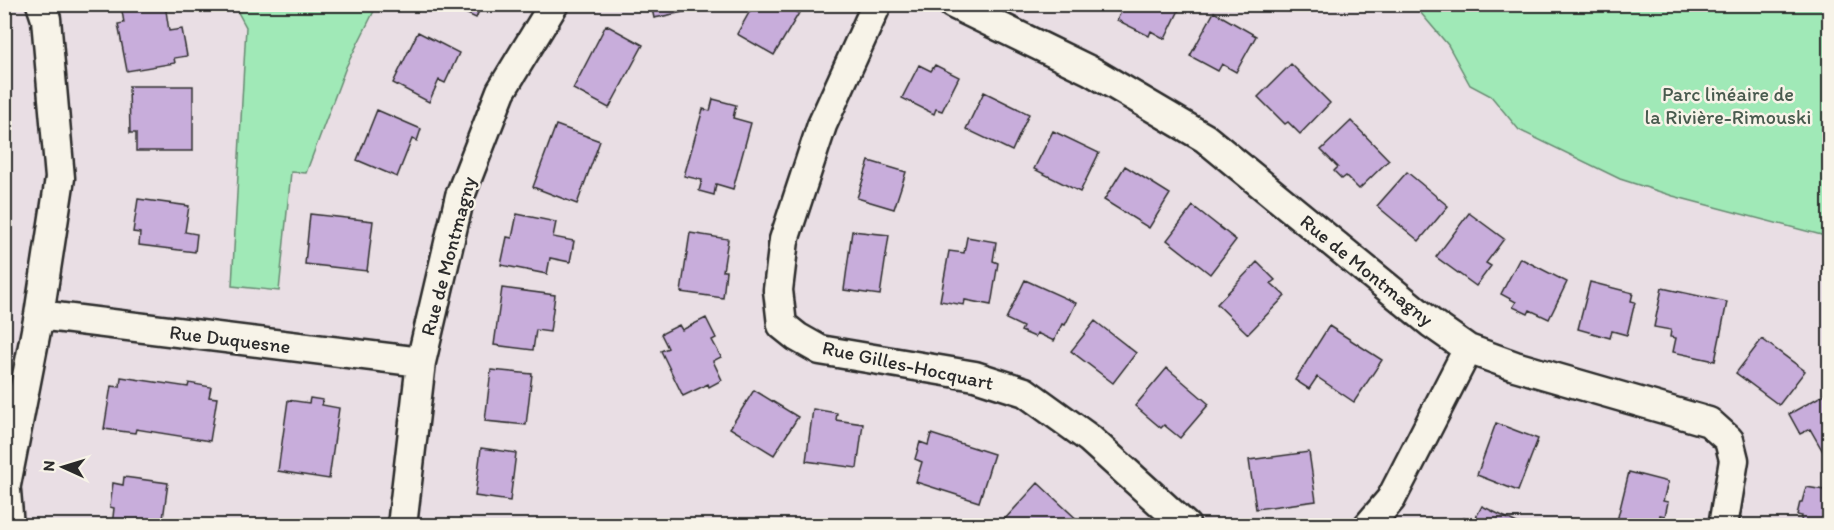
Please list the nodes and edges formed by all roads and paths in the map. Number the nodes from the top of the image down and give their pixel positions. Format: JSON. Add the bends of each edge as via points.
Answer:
{"nodes":[{"id":1,"x":40,"y":4,"type":"edge"},
{"id":2,"x":554,"y":4,"type":"edge"},
{"id":3,"x":877,"y":4,"type":"edge"},
{"id":4,"x":953,"y":4,"type":"edge"},
{"id":5,"x":39,"y":315,"type":"junction"},
{"id":6,"x":1468,"y":349,"type":"junction"},
{"id":7,"x":421,"y":362,"type":"junction"},
{"id":8,"x":5,"y":493,"type":"edge"},
{"id":9,"x":9,"y":525,"type":"edge"},
{"id":10,"x":402,"y":525,"type":"edge"},
{"id":11,"x":1186,"y":525,"type":"edge"},
{"id":12,"x":1368,"y":525,"type":"edge"},
{"id":13,"x":1723,"y":525,"type":"edge"}],
"edges":[{"from":1,"to":5,"type":"street","via":[[46,19],[60,178]]},
{"from":2,"to":7,"type":"street","name":"Rue de Montmagny","via":[[501,91],[460,196]]},
{"from":3,"to":11,"type":"street","name":"Rue Gilles-Hocquart","via":[[822,125],[784,240],[778,290],[782,325],[820,350],[975,376],[1025,392],[1090,438]]},
{"from":4,"to":6,"type":"street","name":"Rue de Montmagny","via":[[1091,71],[1205,138]]},
{"from":5,"to":7,"type":"street","name":"Rue Duquesne"},
{"from":5,"to":8,"type":"street"},
{"from":6,"to":12,"type":"street","via":[[1391,499]]},
{"from":6,"to":13,"type":"street","name":"Rue de Montmagny","via":[[1709,422],[1729,440],[1734,460]]},
{"from":7,"to":10,"type":"street","name":"Rue de Montmagny"},
{"from":8,"to":9,"type":"street"}]}
